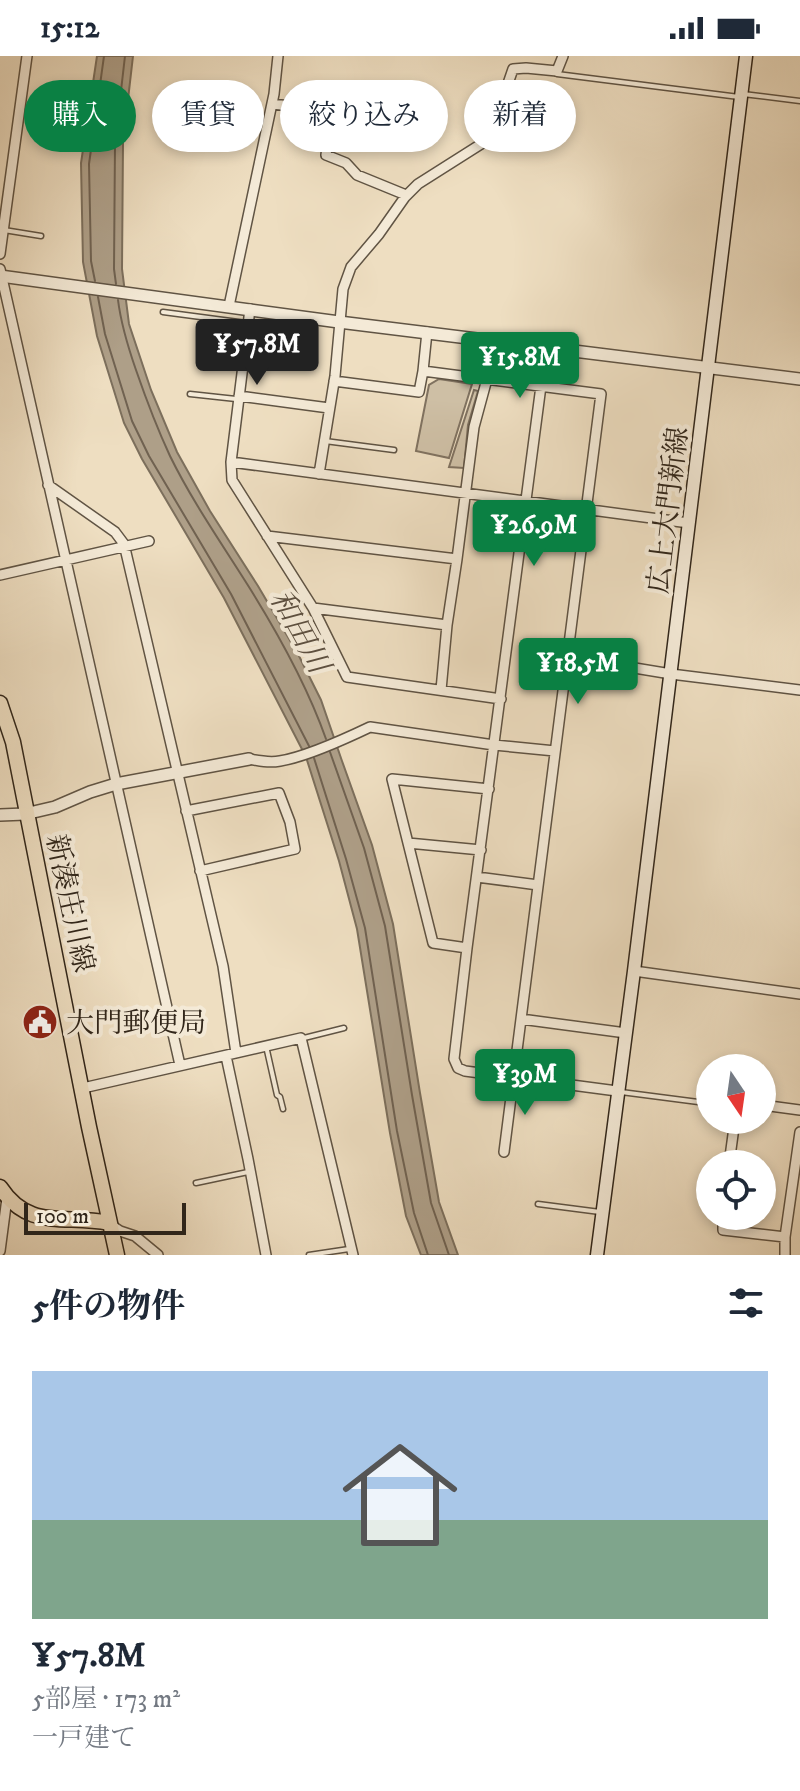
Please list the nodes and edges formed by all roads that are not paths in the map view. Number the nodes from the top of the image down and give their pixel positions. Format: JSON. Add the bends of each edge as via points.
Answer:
{"nodes":[{"id":1,"x":27,"y":56,"type":"edge"},
{"id":2,"x":278,"y":56,"type":"edge"},
{"id":3,"x":563,"y":56,"type":"edge"},
{"id":4,"x":746,"y":56,"type":"edge"},
{"id":5,"x":557,"y":74,"type":"dead end"},
{"id":6,"x":742,"y":96,"type":"junction"},
{"id":7,"x":800,"y":101,"type":"edge"},
{"id":8,"x":272,"y":104,"type":"junction"},
{"id":9,"x":406,"y":195,"type":"junction"},
{"id":10,"x":3,"y":196,"type":"edge"},
{"id":11,"x":3,"y":229,"type":"junction"},
{"id":12,"x":41,"y":236,"type":"dead end"},
{"id":13,"x":0,"y":254,"type":"edge"},
{"id":14,"x":1,"y":274,"type":"edge"},
{"id":15,"x":229,"y":306,"type":"junction"},
{"id":16,"x":250,"y":309,"type":"junction"},
{"id":17,"x":163,"y":312,"type":"dead end"},
{"id":18,"x":339,"y":322,"type":"junction"},
{"id":19,"x":249,"y":323,"type":"junction"},
{"id":20,"x":427,"y":332,"type":"junction"},
{"id":21,"x":709,"y":368,"type":"junction"},
{"id":22,"x":423,"y":371,"type":"junction"},
{"id":23,"x":800,"y":378,"type":"edge"},
{"id":24,"x":487,"y":379,"type":"junction"},
{"id":25,"x":334,"y":381,"type":"junction"},
{"id":26,"x":541,"y":386,"type":"junction"},
{"id":27,"x":190,"y":394,"type":"dead end"},
{"id":28,"x":239,"y":398,"type":"junction"},
{"id":29,"x":329,"y":408,"type":"junction"},
{"id":30,"x":325,"y":441,"type":"junction"},
{"id":31,"x":394,"y":450,"type":"dead end"},
{"id":32,"x":231,"y":462,"type":"junction"},
{"id":33,"x":319,"y":474,"type":"junction"},
{"id":34,"x":48,"y":485,"type":"junction"},
{"id":35,"x":466,"y":494,"type":"junction"},
{"id":36,"x":525,"y":501,"type":"junction"},
{"id":37,"x":585,"y":510,"type":"junction"},
{"id":38,"x":689,"y":523,"type":"junction"},
{"id":39,"x":267,"y":536,"type":"junction"},
{"id":40,"x":149,"y":541,"type":"dead end"},
{"id":41,"x":124,"y":547,"type":"junction"},
{"id":42,"x":457,"y":559,"type":"junction"},
{"id":43,"x":66,"y":561,"type":"junction"},
{"id":44,"x":0,"y":575,"type":"edge"},
{"id":45,"x":313,"y":608,"type":"junction"},
{"id":46,"x":447,"y":625,"type":"junction"},
{"id":47,"x":568,"y":657,"type":"junction"},
{"id":48,"x":671,"y":674,"type":"junction"},
{"id":49,"x":441,"y":690,"type":"junction"},
{"id":50,"x":800,"y":690,"type":"edge"},
{"id":51,"x":501,"y":699,"type":"junction"},
{"id":52,"x":0,"y":703,"type":"edge"},
{"id":53,"x":494,"y":745,"type":"junction"},
{"id":54,"x":555,"y":751,"type":"junction"},
{"id":55,"x":249,"y":759,"type":"joint"},
{"id":56,"x":177,"y":774,"type":"junction"},
{"id":57,"x":116,"y":784,"type":"junction"},
{"id":58,"x":489,"y":789,"type":"junction"},
{"id":59,"x":186,"y":811,"type":"junction"},
{"id":60,"x":25,"y":814,"type":"junction"},
{"id":61,"x":0,"y":815,"type":"edge"},
{"id":62,"x":408,"y":843,"type":"junction"},
{"id":63,"x":481,"y":850,"type":"junction"},
{"id":64,"x":200,"y":871,"type":"junction"},
{"id":65,"x":477,"y":877,"type":"junction"},
{"id":66,"x":538,"y":885,"type":"junction"},
{"id":67,"x":467,"y":948,"type":"junction"},
{"id":68,"x":634,"y":971,"type":"junction"},
{"id":69,"x":800,"y":994,"type":"edge"},
{"id":70,"x":521,"y":1019,"type":"junction"},
{"id":71,"x":344,"y":1028,"type":"dead end"},
{"id":72,"x":626,"y":1033,"type":"junction"},
{"id":73,"x":301,"y":1038,"type":"junction"},
{"id":74,"x":266,"y":1046,"type":"junction"},
{"id":75,"x":231,"y":1054,"type":"junction"},
{"id":76,"x":180,"y":1065,"type":"junction"},
{"id":77,"x":514,"y":1077,"type":"junction"},
{"id":78,"x":83,"y":1088,"type":"junction"},
{"id":79,"x":617,"y":1091,"type":"junction"},
{"id":80,"x":696,"y":1102,"type":"edge"},
{"id":81,"x":776,"y":1107,"type":"edge"},
{"id":82,"x":283,"y":1109,"type":"dead end"},
{"id":83,"x":800,"y":1110,"type":"edge"},
{"id":84,"x":800,"y":1132,"type":"edge"},
{"id":85,"x":799,"y":1146,"type":"edge"},
{"id":86,"x":504,"y":1152,"type":"dead end"},
{"id":87,"x":251,"y":1172,"type":"junction"},
{"id":88,"x":196,"y":1183,"type":"dead end"},
{"id":89,"x":4,"y":1192,"type":"edge"},
{"id":90,"x":538,"y":1204,"type":"dead end"},
{"id":91,"x":602,"y":1213,"type":"junction"},
{"id":92,"x":109,"y":1223,"type":"junction"},
{"id":93,"x":723,"y":1230,"type":"edge"},
{"id":94,"x":785,"y":1237,"type":"junction"},
{"id":95,"x":0,"y":1251,"type":"edge"},
{"id":96,"x":352,"y":1252,"type":"edge"},
{"id":97,"x":117,"y":1255,"type":"edge"},
{"id":98,"x":158,"y":1255,"type":"edge"},
{"id":99,"x":266,"y":1255,"type":"edge"},
{"id":100,"x":309,"y":1255,"type":"edge"},
{"id":101,"x":597,"y":1255,"type":"edge"},
{"id":102,"x":785,"y":1255,"type":"edge"}],
"edges":[{"from":1,"to":10,"type":"street"},
{"from":2,"to":8,"type":"street"},
{"from":3,"to":9,"type":"street","via":[[557,71],[513,69],[489,139]]},
{"from":4,"to":6,"type":"main road","name":"広上大門新線"},
{"from":5,"to":6,"type":"lane"},
{"from":6,"to":7,"type":"lane"},
{"from":6,"to":21,"type":"main road","name":"広上大門新線"},
{"from":8,"to":9,"type":"street","via":[[318,109],[314,129],[328,139],[326,155],[346,163],[357,175]]},
{"from":8,"to":15,"type":"street"},
{"from":9,"to":18,"type":"street","via":[[351,267]]},
{"from":10,"to":11,"type":"street"},
{"from":11,"to":12,"type":"lane"},
{"from":11,"to":13,"type":"street"},
{"from":14,"to":15,"type":"street"},
{"from":14,"to":34,"type":"street"},
{"from":15,"to":16,"type":"street"},
{"from":16,"to":18,"type":"street"},
{"from":16,"to":19,"type":"street"},
{"from":17,"to":19,"type":"lane"},
{"from":18,"to":20,"type":"street"},
{"from":18,"to":25,"type":"street"},
{"from":19,"to":28,"type":"street"},
{"from":20,"to":21,"type":"street"},
{"from":20,"to":22,"type":"street"},
{"from":21,"to":23,"type":"street"},
{"from":21,"to":38,"type":"main road","name":"広上大門新線"},
{"from":22,"to":24,"type":"street"},
{"from":22,"to":25,"type":"street","via":[[419,392]]},
{"from":24,"to":26,"type":"street"},
{"from":24,"to":35,"type":"street","via":[[474,427]]},
{"from":25,"to":29,"type":"street"},
{"from":26,"to":36,"type":"street"},
{"from":26,"to":37,"type":"street","via":[[601,394]]},
{"from":27,"to":28,"type":"lane"},
{"from":28,"to":29,"type":"street"},
{"from":28,"to":32,"type":"street"},
{"from":29,"to":30,"type":"street"},
{"from":30,"to":31,"type":"lane"},
{"from":30,"to":33,"type":"street"},
{"from":32,"to":33,"type":"street"},
{"from":32,"to":39,"type":"street","via":[[232,480]]},
{"from":33,"to":35,"type":"street"},
{"from":34,"to":41,"type":"street","via":[[115,532]]},
{"from":34,"to":43,"type":"street"},
{"from":35,"to":36,"type":"street"},
{"from":35,"to":42,"type":"street"},
{"from":36,"to":37,"type":"street"},
{"from":36,"to":51,"type":"street"},
{"from":37,"to":38,"type":"street"},
{"from":37,"to":47,"type":"street"},
{"from":38,"to":48,"type":"main road","name":"広上大門新線"},
{"from":39,"to":42,"type":"street"},
{"from":39,"to":45,"type":"street"},
{"from":40,"to":41,"type":"street"},
{"from":41,"to":43,"type":"street"},
{"from":41,"to":56,"type":"street"},
{"from":42,"to":46,"type":"street"},
{"from":43,"to":44,"type":"street"},
{"from":43,"to":57,"type":"street"},
{"from":45,"to":46,"type":"street"},
{"from":45,"to":49,"type":"street","via":[[347,677]]},
{"from":46,"to":49,"type":"street"},
{"from":47,"to":48,"type":"street"},
{"from":47,"to":54,"type":"street"},
{"from":48,"to":50,"type":"street"},
{"from":48,"to":68,"type":"main road","name":"広上大門新線"},
{"from":49,"to":51,"type":"street"},
{"from":51,"to":53,"type":"street"},
{"from":52,"to":60,"type":"main road","name":"新湊庄川線","via":[[13,742]]},
{"from":53,"to":54,"type":"street"},
{"from":53,"to":55,"type":"street","via":[[370,727],[279,762]]},
{"from":53,"to":58,"type":"street"},
{"from":54,"to":66,"type":"street"},
{"from":55,"to":56,"type":"street"},
{"from":56,"to":57,"type":"street"},
{"from":56,"to":59,"type":"street"},
{"from":57,"to":60,"type":"street"},
{"from":57,"to":76,"type":"street"},
{"from":58,"to":62,"type":"street","via":[[392,779]]},
{"from":58,"to":63,"type":"street"},
{"from":59,"to":64,"type":"street"},
{"from":59,"to":64,"type":"street","via":[[279,793],[290,822],[295,849]]},
{"from":60,"to":61,"type":"street"},
{"from":60,"to":78,"type":"main road","name":"新湊庄川線"},
{"from":62,"to":63,"type":"street"},
{"from":62,"to":67,"type":"street","via":[[433,943]]},
{"from":63,"to":65,"type":"street"},
{"from":64,"to":75,"type":"street","via":[[223,966]]},
{"from":65,"to":66,"type":"street"},
{"from":65,"to":67,"type":"street"},
{"from":66,"to":70,"type":"street"},
{"from":67,"to":77,"type":"street","via":[[454,1059],[465,1071]]},
{"from":68,"to":69,"type":"street"},
{"from":68,"to":72,"type":"main road","name":"広上大門新線"},
{"from":70,"to":72,"type":"street"},
{"from":70,"to":77,"type":"street"},
{"from":71,"to":73,"type":"lane"},
{"from":72,"to":79,"type":"main road","name":"広上大門新線"},
{"from":73,"to":74,"type":"street"},
{"from":73,"to":96,"type":"street"},
{"from":74,"to":75,"type":"street"},
{"from":74,"to":82,"type":"lane"},
{"from":75,"to":76,"type":"street"},
{"from":75,"to":87,"type":"street"},
{"from":76,"to":78,"type":"street"},
{"from":77,"to":79,"type":"street"},
{"from":77,"to":86,"type":"street"},
{"from":78,"to":92,"type":"main road","name":"新湊庄川線"},
{"from":79,"to":80,"type":"lane"},
{"from":79,"to":91,"type":"main road","name":"広上大門新線"},
{"from":81,"to":83,"type":"street"},
{"from":84,"to":85,"type":"street"},
{"from":85,"to":94,"type":"street"},
{"from":87,"to":88,"type":"lane"},
{"from":87,"to":99,"type":"street"},
{"from":89,"to":92,"type":"main road","via":[[19,1209],[39,1217]]},
{"from":89,"to":95,"type":"street"},
{"from":90,"to":91,"type":"lane"},
{"from":91,"to":101,"type":"main road","name":"広上大門新線"},
{"from":92,"to":97,"type":"main road","name":"新湊庄川線"},
{"from":92,"to":98,"type":"street"},
{"from":93,"to":94,"type":"street"},
{"from":94,"to":102,"type":"street"},
{"from":96,"to":100,"type":"lane"}]}
